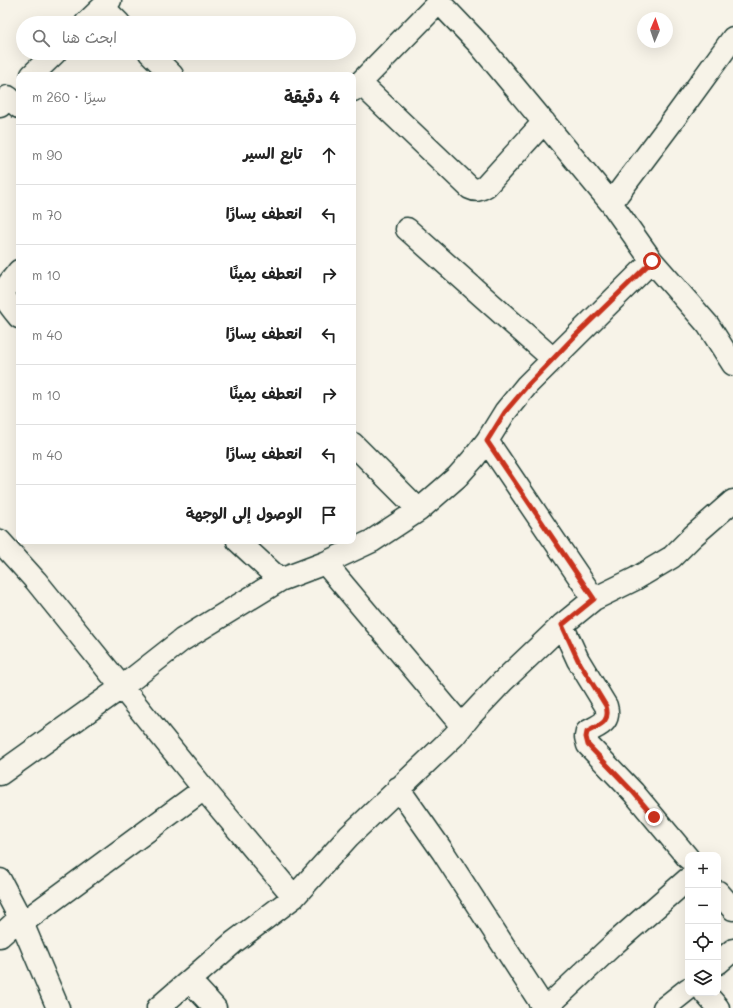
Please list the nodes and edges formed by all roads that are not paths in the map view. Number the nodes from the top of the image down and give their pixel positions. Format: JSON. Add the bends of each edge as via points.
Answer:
{"nodes":[{"id":1,"x":438,"y":1,"type":"edge"},
{"id":2,"x":107,"y":4,"type":"edge"},
{"id":3,"x":94,"y":16,"type":"edge"},
{"id":4,"x":115,"y":16,"type":"edge"},
{"id":5,"x":733,"y":38,"type":"edge"},
{"id":6,"x":48,"y":60,"type":"edge"},
{"id":7,"x":157,"y":60,"type":"edge"},
{"id":8,"x":35,"y":72,"type":"edge"},
{"id":9,"x":169,"y":72,"type":"edge"},
{"id":10,"x":356,"y":87,"type":"edge"},
{"id":11,"x":544,"y":122,"type":"junction"},
{"id":12,"x":611,"y":203,"type":"junction"},
{"id":13,"x":408,"y":229,"type":"dead end"},
{"id":14,"x":652,"y":261,"type":"junction"},
{"id":15,"x":16,"y":274,"type":"edge"},
{"id":16,"x":16,"y":314,"type":"edge"},
{"id":17,"x":553,"y":359,"type":"junction"},
{"id":18,"x":733,"y":364,"type":"edge"},
{"id":19,"x":487,"y":441,"type":"junction"},
{"id":20,"x":356,"y":447,"type":"edge"},
{"id":21,"x":733,"y":501,"type":"edge"},
{"id":22,"x":419,"y":510,"type":"junction"},
{"id":23,"x":0,"y":542,"type":"edge"},
{"id":24,"x":241,"y":544,"type":"edge"},
{"id":25,"x":325,"y":563,"type":"junction"},
{"id":26,"x":280,"y":580,"type":"junction"},
{"id":27,"x":594,"y":599,"type":"junction"},
{"id":28,"x":562,"y":625,"type":"junction"},
{"id":29,"x":122,"y":687,"type":"junction"},
{"id":30,"x":462,"y":726,"type":"junction"},
{"id":31,"x":0,"y":774,"type":"edge"},
{"id":32,"x":398,"y":788,"type":"junction"},
{"id":33,"x":204,"y":789,"type":"junction"},
{"id":34,"x":685,"y":854,"type":"edge"},
{"id":35,"x":0,"y":880,"type":"edge"},
{"id":36,"x":685,"y":882,"type":"edge"},
{"id":37,"x":721,"y":895,"type":"edge"},
{"id":38,"x":294,"y":897,"type":"junction"},
{"id":39,"x":733,"y":909,"type":"edge"},
{"id":40,"x":21,"y":921,"type":"junction"},
{"id":41,"x":0,"y":936,"type":"edge"},
{"id":42,"x":733,"y":950,"type":"edge"},
{"id":43,"x":721,"y":960,"type":"edge"},
{"id":44,"x":190,"y":981,"type":"junction"},
{"id":45,"x":685,"y":991,"type":"edge"},
{"id":46,"x":708,"y":996,"type":"edge"},
{"id":47,"x":58,"y":1008,"type":"edge"},
{"id":48,"x":158,"y":1008,"type":"edge"},
{"id":49,"x":215,"y":1008,"type":"edge"},
{"id":50,"x":545,"y":1008,"type":"edge"},
{"id":51,"x":664,"y":1008,"type":"edge"},
{"id":52,"x":718,"y":1008,"type":"edge"}],
"edges":[{"from":1,"to":10,"type":"street"},
{"from":1,"to":11,"type":"street","via":[[479,44]]},
{"from":2,"to":3,"type":"street"},
{"from":2,"to":4,"type":"street"},
{"from":5,"to":12,"type":"street"},
{"from":6,"to":8,"type":"street"},
{"from":7,"to":9,"type":"street"},
{"from":10,"to":11,"type":"street","via":[[475,190],[486,186]]},
{"from":11,"to":12,"type":"street"},
{"from":12,"to":14,"type":"street"},
{"from":13,"to":17,"type":"street"},
{"from":14,"to":17,"type":"street"},
{"from":14,"to":18,"type":"street","via":[[708,325]]},
{"from":15,"to":16,"type":"street","via":[[0,292],[1,298]]},
{"from":17,"to":19,"type":"street","via":[[505,412]]},
{"from":19,"to":22,"type":"street","via":[[457,476]]},
{"from":19,"to":27,"type":"street"},
{"from":20,"to":22,"type":"street"},
{"from":21,"to":27,"type":"street","via":[[672,557]]},
{"from":22,"to":25,"type":"street","via":[[372,541]]},
{"from":23,"to":29,"type":"street","via":[[36,581]]},
{"from":24,"to":26,"type":"street"},
{"from":25,"to":26,"type":"street"},
{"from":25,"to":30,"type":"street"},
{"from":26,"to":29,"type":"street","via":[[182,640]]},
{"from":27,"to":28,"type":"street"},
{"from":28,"to":30,"type":"street"},
{"from":28,"to":34,"type":"street","via":[[608,714],[606,721],[587,732],[588,745],[633,792]]},
{"from":29,"to":31,"type":"street"},
{"from":29,"to":33,"type":"street"},
{"from":30,"to":32,"type":"street"},
{"from":32,"to":38,"type":"street","via":[[349,836]]},
{"from":32,"to":50,"type":"street"},
{"from":33,"to":38,"type":"street"},
{"from":33,"to":40,"type":"street"},
{"from":35,"to":40,"type":"street"},
{"from":36,"to":50,"type":"street","via":[[615,942]]},
{"from":37,"to":39,"type":"street"},
{"from":38,"to":44,"type":"street","via":[[234,942]]},
{"from":40,"to":41,"type":"street"},
{"from":40,"to":47,"type":"street"},
{"from":42,"to":43,"type":"street"},
{"from":44,"to":48,"type":"street"},
{"from":44,"to":49,"type":"street"},
{"from":45,"to":51,"type":"street"},
{"from":46,"to":52,"type":"street"}]}
